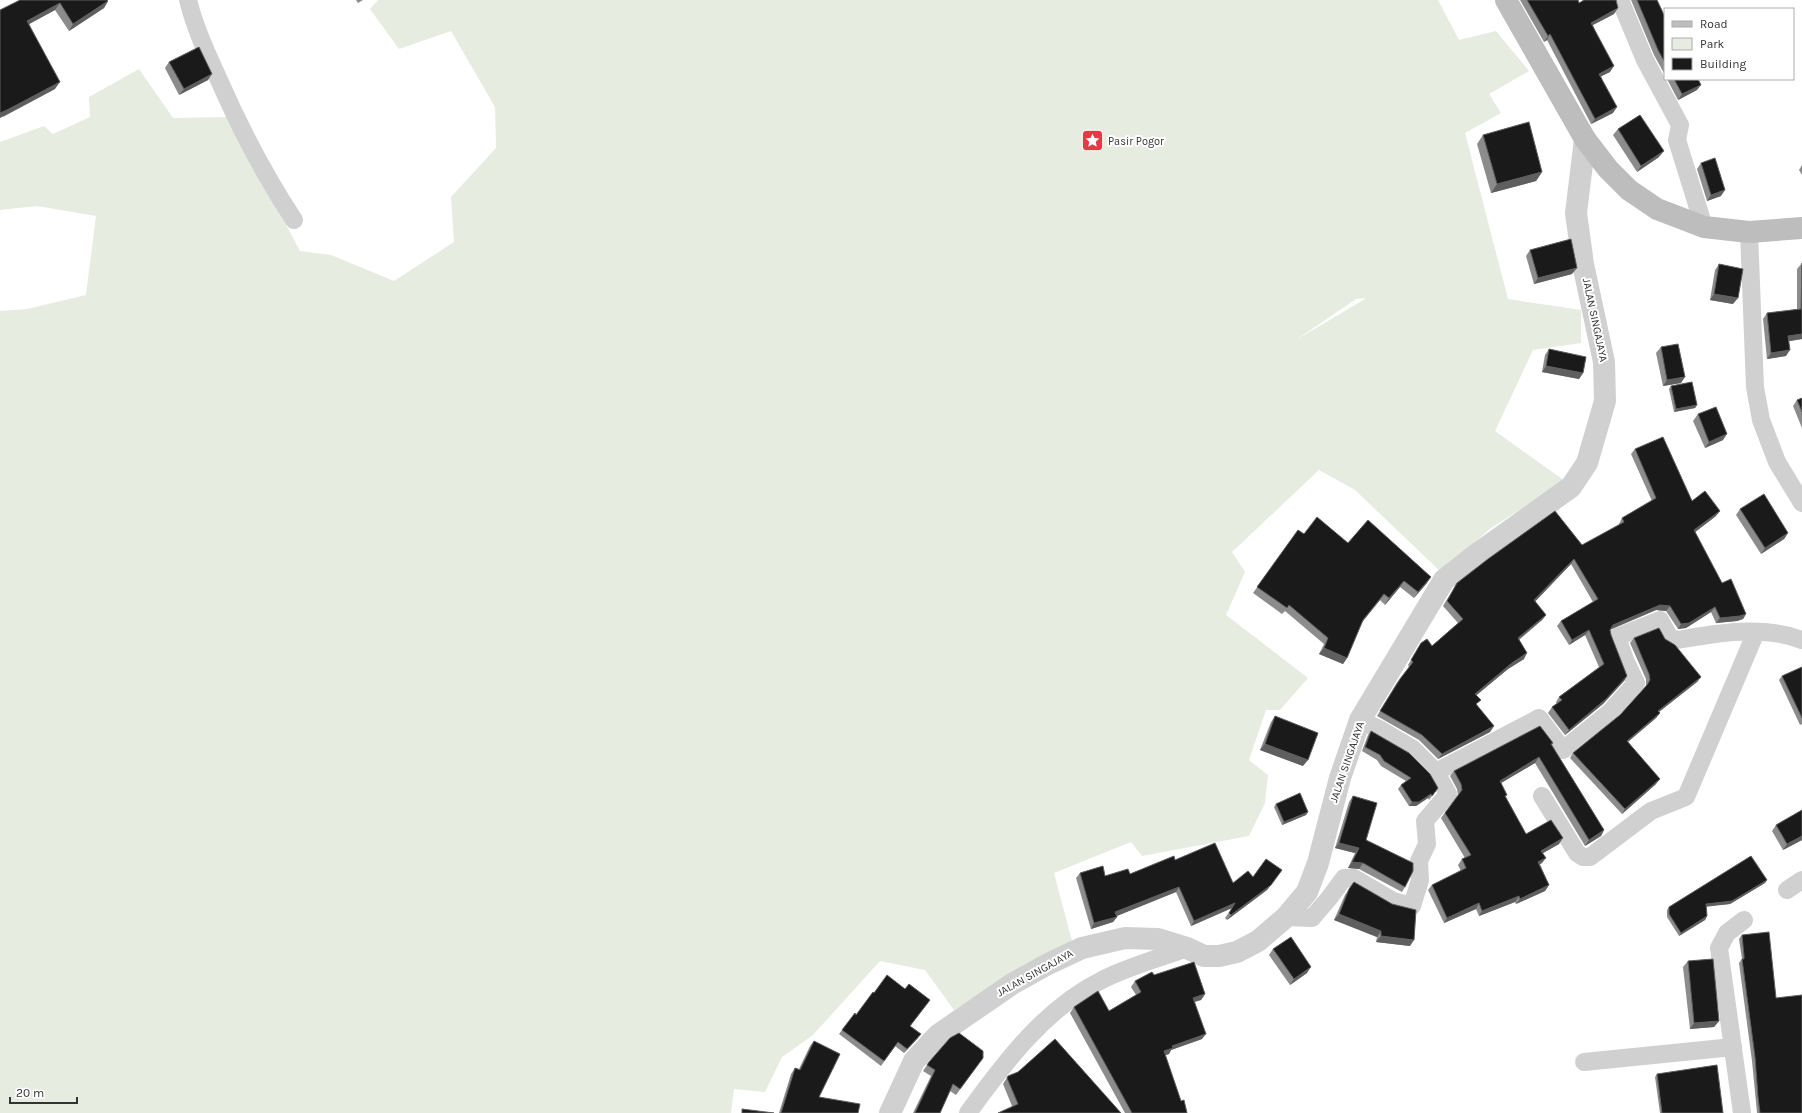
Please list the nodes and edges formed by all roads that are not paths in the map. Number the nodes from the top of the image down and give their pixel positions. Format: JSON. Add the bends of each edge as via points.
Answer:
{"nodes":[{"id":1,"x":188,"y":0,"type":"edge"},
{"id":2,"x":1506,"y":0,"type":"edge"},
{"id":3,"x":1620,"y":0,"type":"edge"},
{"id":4,"x":1586,"y":139,"type":"junction"},
{"id":5,"x":294,"y":220,"type":"dead end"},
{"id":6,"x":1704,"y":226,"type":"junction"},
{"id":7,"x":1802,"y":228,"type":"edge"},
{"id":8,"x":1749,"y":232,"type":"junction"},
{"id":9,"x":1802,"y":503,"type":"edge"},
{"id":10,"x":1756,"y":632,"type":"junction"},
{"id":11,"x":1802,"y":640,"type":"edge"},
{"id":12,"x":1360,"y":720,"type":"junction"},
{"id":13,"x":1436,"y":772,"type":"junction"},
{"id":14,"x":1542,"y":796,"type":"dead end"},
{"id":15,"x":1802,"y":880,"type":"edge"},
{"id":16,"x":1786,"y":890,"type":"dead end"},
{"id":17,"x":1286,"y":917,"type":"junction"},
{"id":18,"x":1744,"y":920,"type":"dead end"},
{"id":19,"x":1187,"y":948,"type":"junction"},
{"id":20,"x":1733,"y":1047,"type":"junction"},
{"id":21,"x":1584,"y":1062,"type":"dead end"},
{"id":22,"x":890,"y":1113,"type":"edge"},
{"id":23,"x":968,"y":1113,"type":"edge"},
{"id":24,"x":1742,"y":1113,"type":"edge"}],
"edges":[{"from":1,"to":5,"type":"street","via":[[192,18],[235,117]]},
{"from":2,"to":4,"type":"main road"},
{"from":3,"to":6,"type":"street","via":[[1645,60],[1680,125],[1677,140]]},
{"from":4,"to":6,"type":"main road","via":[[1608,169],[1629,190],[1657,209]]},
{"from":4,"to":12,"type":"street","name":"JALAN SINGAJAYA","via":[[1576,213],[1583,264],[1604,362],[1605,401],[1588,464],[1572,487],[1483,549],[1444,580]]},
{"from":6,"to":8,"type":"main road"},
{"from":7,"to":8,"type":"main road"},
{"from":8,"to":9,"type":"street","via":[[1755,387],[1761,420],[1777,462]]},
{"from":10,"to":11,"type":"street"},
{"from":10,"to":13,"type":"street","via":[[1742,631],[1677,640],[1670,638],[1660,620],[1617,637],[1624,660],[1636,683],[1610,712],[1563,750],[1539,718]]},
{"from":10,"to":14,"type":"street","via":[[1686,797],[1651,811],[1590,856],[1583,857]]},
{"from":12,"to":13,"type":"street","via":[[1412,749]]},
{"from":12,"to":17,"type":"street","name":"JALAN SINGAJAYA","via":[[1340,778],[1308,892]]},
{"from":13,"to":17,"type":"street","via":[[1448,794],[1425,821],[1427,844],[1419,861],[1420,880],[1412,906],[1393,901],[1354,878],[1344,878],[1312,918]]},
{"from":15,"to":16,"type":"street"},
{"from":17,"to":19,"type":"street","name":"JALAN SINGAJAYA","via":[[1258,941],[1237,952],[1204,956]]},
{"from":18,"to":20,"type":"street","via":[[1727,933],[1719,948]]},
{"from":19,"to":22,"type":"street","name":"JALAN SINGAJAYA","via":[[1158,939],[1125,938],[1082,948],[1018,980],[938,1035],[914,1061]]},
{"from":19,"to":23,"type":"street","via":[[1104,978],[1081,992],[1043,1022],[1006,1062]]},
{"from":20,"to":21,"type":"street"},
{"from":20,"to":24,"type":"street"}]}
